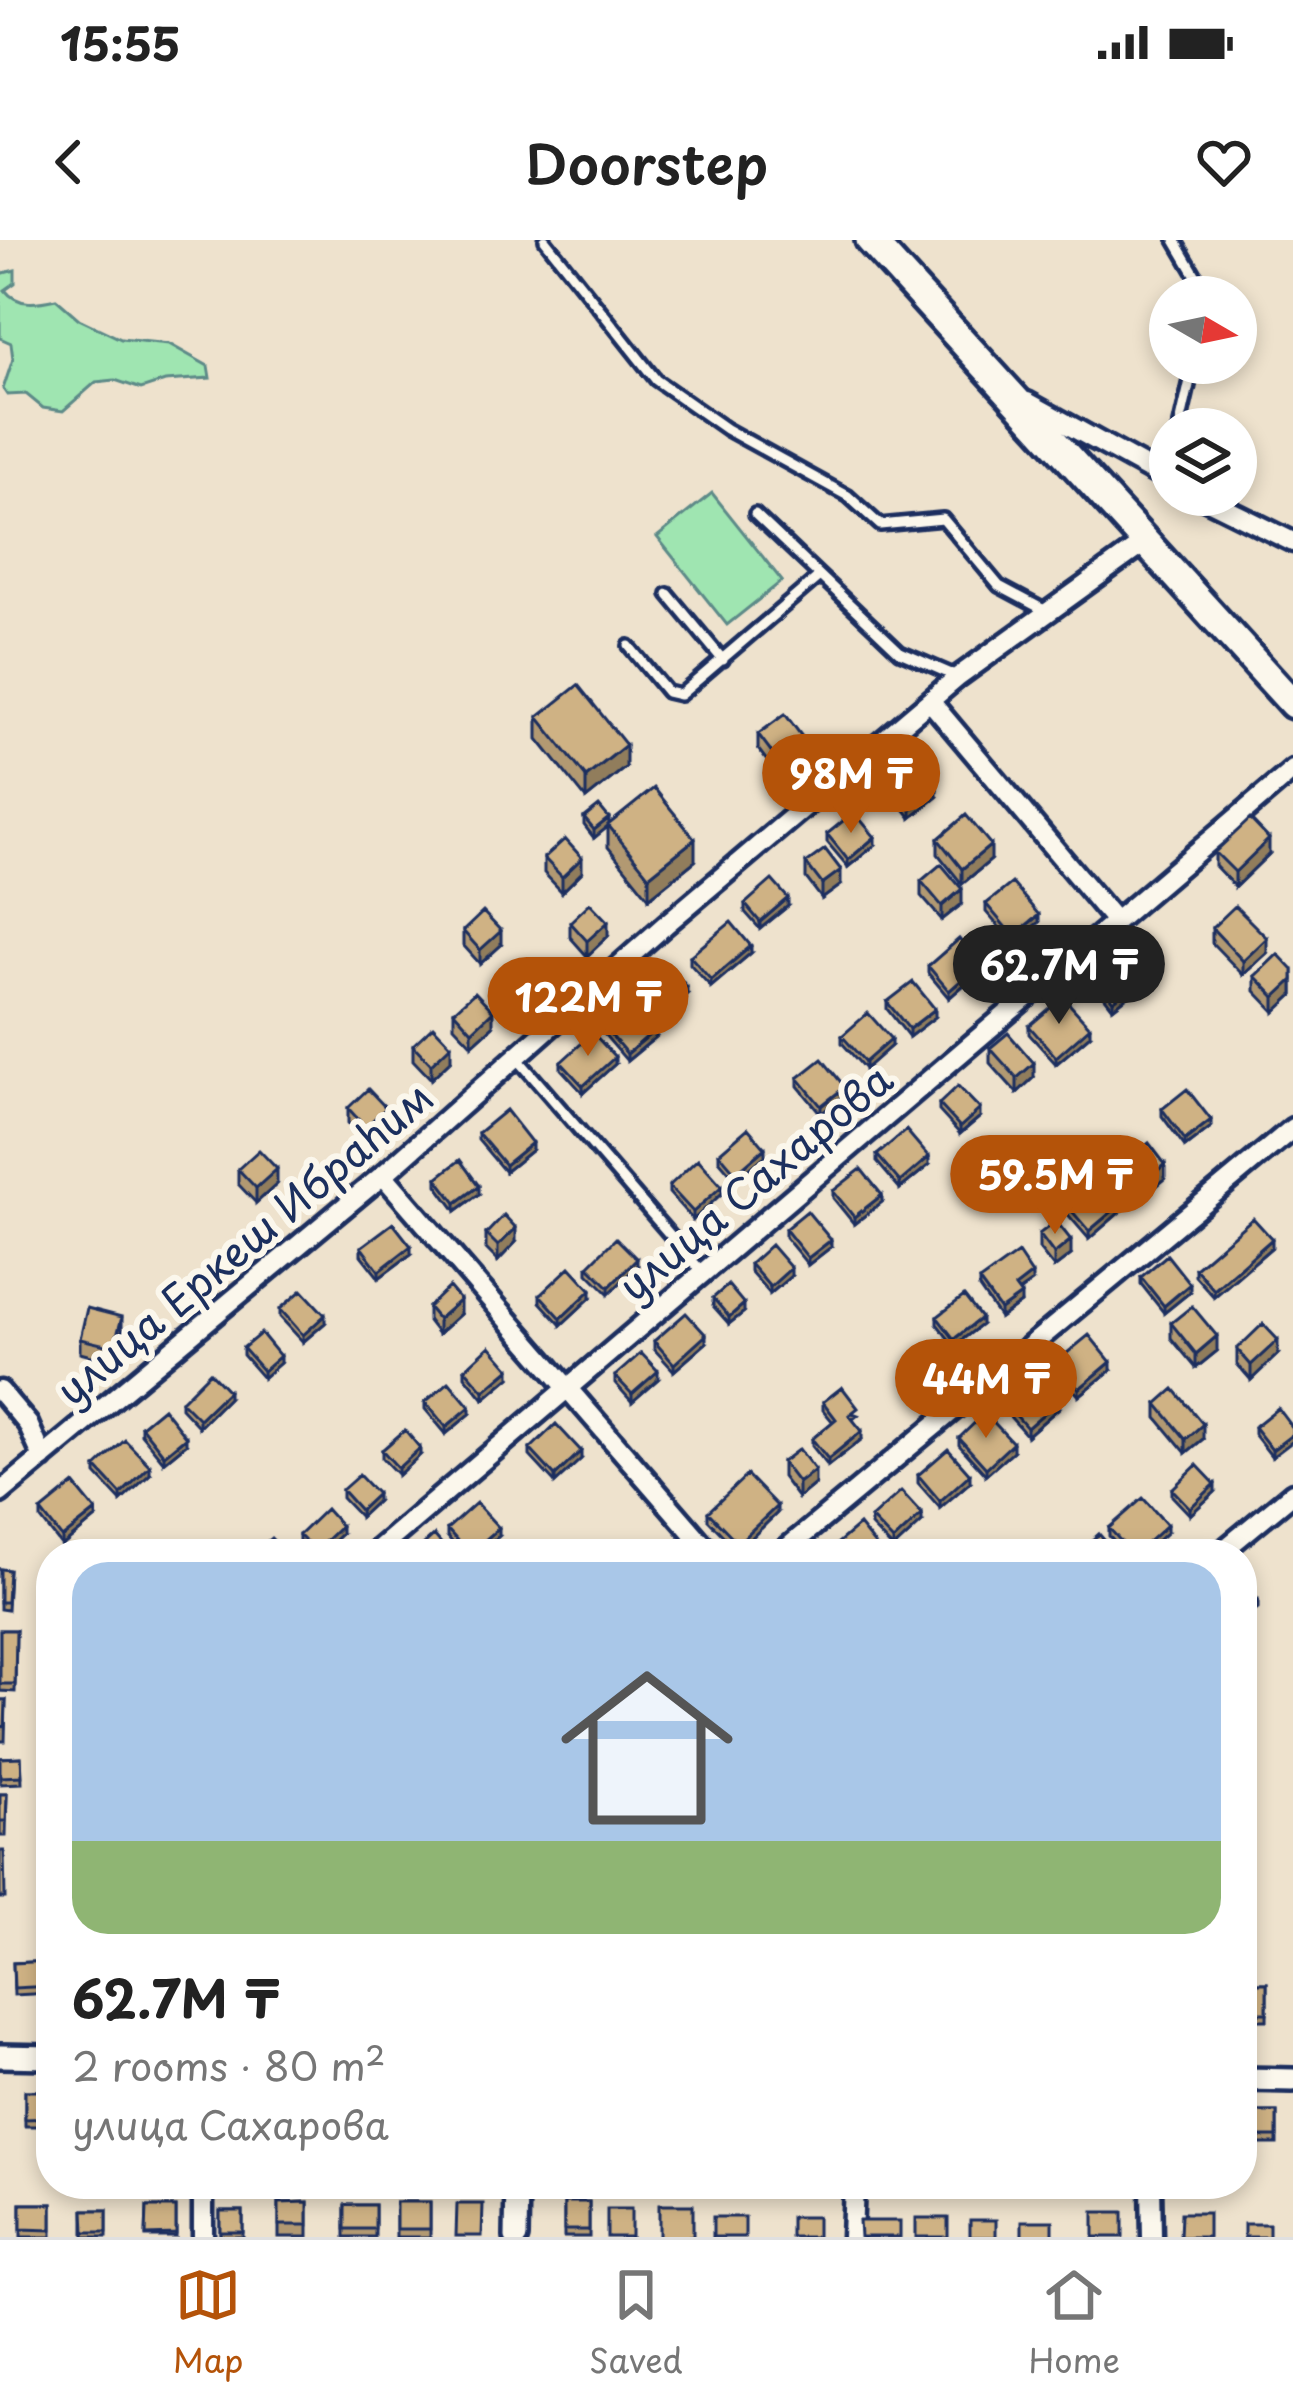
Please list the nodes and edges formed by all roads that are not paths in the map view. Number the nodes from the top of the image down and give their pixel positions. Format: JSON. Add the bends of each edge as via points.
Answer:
{"nodes":[{"id":1,"x":545,"y":240,"type":"edge"},
{"id":2,"x":870,"y":240,"type":"edge"},
{"id":3,"x":1175,"y":240,"type":"edge"},
{"id":4,"x":1196,"y":276,"type":"edge"},
{"id":5,"x":1016,"y":395,"type":"junction"},
{"id":6,"x":1149,"y":465,"type":"edge"},
{"id":7,"x":755,"y":514,"type":"dead end"},
{"id":8,"x":1240,"y":516,"type":"edge"},
{"id":9,"x":1293,"y":542,"type":"edge"},
{"id":10,"x":1144,"y":543,"type":"junction"},
{"id":11,"x":817,"y":578,"type":"junction"},
{"id":12,"x":668,"y":594,"type":"dead end"},
{"id":13,"x":1048,"y":612,"type":"junction"},
{"id":14,"x":629,"y":646,"type":"dead end"},
{"id":15,"x":723,"y":660,"type":"junction"},
{"id":16,"x":958,"y":677,"type":"junction"},
{"id":17,"x":930,"y":701,"type":"junction"},
{"id":18,"x":1293,"y":704,"type":"edge"},
{"id":19,"x":1293,"y":770,"type":"edge"},
{"id":20,"x":1115,"y":921,"type":"junction"},
{"id":21,"x":517,"y":1058,"type":"junction"},
{"id":22,"x":1293,"y":1128,"type":"edge"},
{"id":23,"x":383,"y":1175,"type":"junction"},
{"id":24,"x":702,"y":1272,"type":"junction"},
{"id":25,"x":566,"y":1389,"type":"junction"},
{"id":26,"x":0,"y":1391,"type":"edge"},
{"id":27,"x":43,"y":1457,"type":"junction"},
{"id":28,"x":0,"y":1493,"type":"edge"},
{"id":29,"x":1293,"y":1493,"type":"edge"},
{"id":30,"x":391,"y":1539,"type":"edge"},
{"id":31,"x":698,"y":1539,"type":"edge"},
{"id":32,"x":798,"y":1539,"type":"edge"},
{"id":33,"x":1237,"y":1539,"type":"edge"},
{"id":34,"x":0,"y":2056,"type":"edge"},
{"id":35,"x":36,"y":2057,"type":"edge"},
{"id":36,"x":1257,"y":2079,"type":"edge"},
{"id":37,"x":1293,"y":2080,"type":"edge"},
{"id":38,"x":203,"y":2199,"type":"edge"},
{"id":39,"x":517,"y":2199,"type":"edge"},
{"id":40,"x":853,"y":2199,"type":"edge"},
{"id":41,"x":1151,"y":2199,"type":"edge"},
{"id":42,"x":203,"y":2237,"type":"edge"},
{"id":43,"x":516,"y":2237,"type":"edge"},
{"id":44,"x":852,"y":2237,"type":"edge"},
{"id":45,"x":1152,"y":2237,"type":"edge"}],
"edges":[{"from":1,"to":13,"type":"lane","via":[[656,380],[848,496],[880,525],[943,519],[999,586]]},
{"from":2,"to":5,"type":"main road"},
{"from":3,"to":4,"type":"lane"},
{"from":5,"to":6,"type":"street"},
{"from":5,"to":10,"type":"main road"},
{"from":7,"to":11,"type":"lane"},
{"from":8,"to":9,"type":"street"},
{"from":10,"to":13,"type":"street","name":"улица Еркеш Ибраһим"},
{"from":10,"to":18,"type":"main road"},
{"from":11,"to":15,"type":"lane"},
{"from":11,"to":16,"type":"lane","via":[[900,652]]},
{"from":12,"to":15,"type":"lane"},
{"from":13,"to":16,"type":"street","name":"улица Еркеш Ибраһим"},
{"from":14,"to":15,"type":"lane","via":[[673,695]]},
{"from":16,"to":17,"type":"street","name":"улица Еркеш Ибраһим"},
{"from":17,"to":20,"type":"street"},
{"from":17,"to":21,"type":"street","name":"улица Еркеш Ибраһим"},
{"from":19,"to":20,"type":"street","name":"улица Сахарова"},
{"from":20,"to":24,"type":"street","name":"улица Сахарова"},
{"from":21,"to":23,"type":"street","name":"улица Еркеш Ибраһим"},
{"from":21,"to":24,"type":"lane"},
{"from":22,"to":32,"type":"street"},
{"from":23,"to":25,"type":"street"},
{"from":23,"to":27,"type":"street","name":"улица Еркеш Ибраһим"},
{"from":24,"to":25,"type":"street","name":"улица Сахарова"},
{"from":25,"to":30,"type":"street","name":"улица Сахарова"},
{"from":25,"to":31,"type":"street"},
{"from":26,"to":27,"type":"street"},
{"from":27,"to":28,"type":"street","name":"улица Еркеш Ибраһим"},
{"from":29,"to":33,"type":"street"},
{"from":34,"to":35,"type":"street"},
{"from":36,"to":37,"type":"street"},
{"from":38,"to":42,"type":"street"},
{"from":39,"to":43,"type":"street"},
{"from":40,"to":44,"type":"street"},
{"from":41,"to":45,"type":"street"}]}
